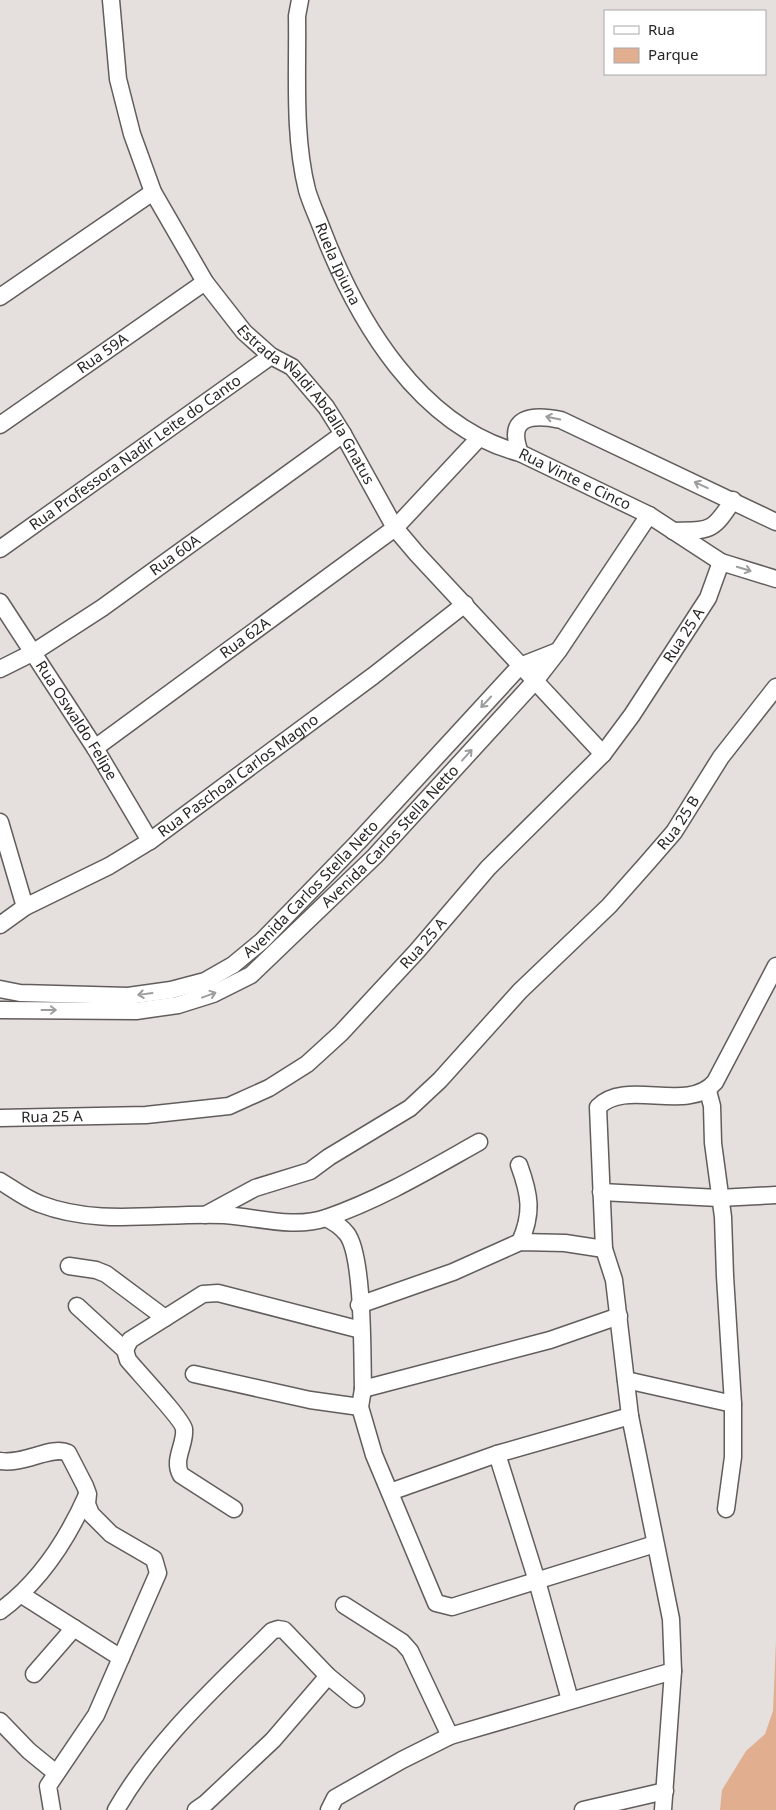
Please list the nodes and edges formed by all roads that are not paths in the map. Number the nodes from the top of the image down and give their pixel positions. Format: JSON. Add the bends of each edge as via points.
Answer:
{"nodes":[{"id":1,"x":111,"y":0,"type":"edge"},
{"id":2,"x":300,"y":0,"type":"edge"},
{"id":3,"x":154,"y":192,"type":"junction"},
{"id":4,"x":205,"y":282,"type":"junction"},
{"id":5,"x":0,"y":297,"type":"edge"},
{"id":6,"x":271,"y":356,"type":"junction"},
{"id":7,"x":0,"y":424,"type":"edge"},
{"id":8,"x":344,"y":434,"type":"junction"},
{"id":9,"x":479,"y":438,"type":"junction"},
{"id":10,"x":520,"y":453,"type":"junction"},
{"id":11,"x":733,"y":500,"type":"junction"},
{"id":12,"x":649,"y":515,"type":"junction"},
{"id":13,"x":776,"y":522,"type":"edge"},
{"id":14,"x":395,"y":528,"type":"junction"},
{"id":15,"x":673,"y":531,"type":"junction"},
{"id":16,"x":0,"y":549,"type":"edge"},
{"id":17,"x":721,"y":562,"type":"junction"},
{"id":18,"x":776,"y":578,"type":"edge"},
{"id":19,"x":0,"y":602,"type":"edge"},
{"id":20,"x":464,"y":604,"type":"junction"},
{"id":21,"x":559,"y":650,"type":"junction"},
{"id":22,"x":34,"y":652,"type":"junction"},
{"id":23,"x":520,"y":666,"type":"junction"},
{"id":24,"x":0,"y":669,"type":"edge"},
{"id":25,"x":535,"y":681,"type":"junction"},
{"id":26,"x":776,"y":687,"type":"edge"},
{"id":27,"x":95,"y":748,"type":"junction"},
{"id":28,"x":603,"y":754,"type":"junction"},
{"id":29,"x":0,"y":822,"type":"edge"},
{"id":30,"x":150,"y":841,"type":"junction"},
{"id":31,"x":25,"y":907,"type":"junction"},
{"id":32,"x":0,"y":925,"type":"edge"},
{"id":33,"x":776,"y":966,"type":"edge"},
{"id":34,"x":0,"y":989,"type":"edge"},
{"id":35,"x":0,"y":1010,"type":"edge"},
{"id":36,"x":708,"y":1091,"type":"junction"},
{"id":37,"x":0,"y":1118,"type":"edge"},
{"id":38,"x":479,"y":1142,"type":"dead end"},
{"id":39,"x":519,"y":1165,"type":"dead end"},
{"id":40,"x":0,"y":1182,"type":"edge"},
{"id":41,"x":601,"y":1192,"type":"junction"},
{"id":42,"x":776,"y":1194,"type":"edge"},
{"id":43,"x":719,"y":1198,"type":"junction"},
{"id":44,"x":205,"y":1215,"type":"junction"},
{"id":45,"x":326,"y":1218,"type":"junction"},
{"id":46,"x":520,"y":1242,"type":"junction"},
{"id":47,"x":604,"y":1249,"type":"junction"},
{"id":48,"x":69,"y":1266,"type":"dead end"},
{"id":49,"x":359,"y":1305,"type":"junction"},
{"id":50,"x":77,"y":1306,"type":"dead end"},
{"id":51,"x":619,"y":1316,"type":"junction"},
{"id":52,"x":165,"y":1318,"type":"junction"},
{"id":53,"x":361,"y":1330,"type":"junction"},
{"id":54,"x":125,"y":1350,"type":"junction"},
{"id":55,"x":194,"y":1374,"type":"dead end"},
{"id":56,"x":626,"y":1380,"type":"junction"},
{"id":57,"x":363,"y":1390,"type":"junction"},
{"id":58,"x":733,"y":1404,"type":"junction"},
{"id":59,"x":360,"y":1407,"type":"junction"},
{"id":60,"x":630,"y":1416,"type":"junction"},
{"id":61,"x":497,"y":1454,"type":"junction"},
{"id":62,"x":0,"y":1461,"type":"edge"},
{"id":63,"x":390,"y":1492,"type":"junction"},
{"id":64,"x":88,"y":1494,"type":"junction"},
{"id":65,"x":726,"y":1508,"type":"dead end"},
{"id":66,"x":234,"y":1509,"type":"dead end"},
{"id":67,"x":655,"y":1544,"type":"junction"},
{"id":68,"x":536,"y":1581,"type":"junction"},
{"id":69,"x":22,"y":1595,"type":"junction"},
{"id":70,"x":344,"y":1605,"type":"dead end"},
{"id":71,"x":0,"y":1612,"type":"edge"},
{"id":72,"x":74,"y":1628,"type":"junction"},
{"id":73,"x":121,"y":1658,"type":"junction"},
{"id":74,"x":673,"y":1671,"type":"junction"},
{"id":75,"x":34,"y":1674,"type":"dead end"},
{"id":76,"x":328,"y":1676,"type":"junction"},
{"id":77,"x":356,"y":1699,"type":"dead end"},
{"id":78,"x":570,"y":1700,"type":"junction"},
{"id":79,"x":0,"y":1721,"type":"edge"},
{"id":80,"x":450,"y":1736,"type":"junction"},
{"id":81,"x":56,"y":1773,"type":"junction"},
{"id":82,"x":665,"y":1791,"type":"junction"},
{"id":83,"x":52,"y":1810,"type":"edge"},
{"id":84,"x":116,"y":1810,"type":"edge"},
{"id":85,"x":196,"y":1810,"type":"edge"},
{"id":86,"x":329,"y":1810,"type":"edge"},
{"id":87,"x":582,"y":1810,"type":"edge"},
{"id":88,"x":663,"y":1810,"type":"edge"}],
"edges":[{"from":1,"to":3,"type":"street","name":"Estrada Waldi Abdalla Gnatus","via":[[118,79],[132,134]]},
{"from":2,"to":9,"type":"street","name":"Ruela Ipiuna","via":[[297,16],[300,138],[307,190],[334,262],[358,311],[394,364],[429,402]]},
{"from":3,"to":4,"type":"street","name":"Estrada Waldi Abdalla Gnatus"},
{"from":3,"to":5,"type":"street"},
{"from":4,"to":6,"type":"street","name":"Estrada Waldi Abdalla Gnatus","via":[[244,332]]},
{"from":4,"to":7,"type":"street","name":"Rua 59A"},
{"from":6,"to":8,"type":"street","name":"Estrada Waldi Abdalla Gnatus","via":[[292,367]]},
{"from":6,"to":16,"type":"street","name":"Rua Professora Nadir Leite do Canto"},
{"from":8,"to":14,"type":"street","name":"Estrada Waldi Abdalla Gnatus"},
{"from":8,"to":22,"type":"street","name":"Rua 60A","via":[[102,608]]},
{"from":9,"to":10,"type":"street","name":"Ruela Ipiuna"},
{"from":9,"to":14,"type":"street","name":"Rua 62A"},
{"from":11,"to":10,"type":"street","name":"Rua Vinte e Cinco","one_way":true,"via":[[554,418],[528,418],[518,427],[514,438]]},
{"from":10,"to":12,"type":"street","name":"Rua Vinte e Cinco"},
{"from":11,"to":13,"type":"street","name":"Rua Vinte e Cinco"},
{"from":11,"to":15,"type":"street","via":[[714,527]]},
{"from":12,"to":15,"type":"street","name":"Rua Vinte e Cinco"},
{"from":12,"to":21,"type":"street"},
{"from":14,"to":20,"type":"street","name":"Estrada Waldi Abdalla Gnatus"},
{"from":14,"to":27,"type":"street","name":"Rua 62A"},
{"from":15,"to":17,"type":"street","name":"Rua Vinte e Cinco"},
{"from":17,"to":18,"type":"street","name":"Rua Vinte e Cinco","one_way":true},
{"from":17,"to":28,"type":"street","name":"Rua 25 A","via":[[708,598]]},
{"from":19,"to":22,"type":"street","name":"Rua Oswaldo Felipe"},
{"from":20,"to":23,"type":"street","name":"Estrada Waldi Abdalla Gnatus"},
{"from":20,"to":30,"type":"street","name":"Rua Paschoal Carlos Magno","via":[[373,676]]},
{"from":21,"to":23,"type":"street","name":"Avenida Carlos Stella Neto"},
{"from":21,"to":25,"type":"street"},
{"from":22,"to":24,"type":"street","name":"Rua 60A"},
{"from":22,"to":27,"type":"street","name":"Rua Oswaldo Felipe"},
{"from":23,"to":25,"type":"street","name":"Estrada Waldi Abdalla Gnatus"},
{"from":23,"to":34,"type":"street","name":"Avenida Carlos Stella Neto","one_way":true,"via":[[358,842],[262,942],[233,965],[205,981],[128,996],[20,994]]},
{"from":25,"to":28,"type":"street","name":"Estrada Waldi Abdalla Gnatus"},
{"from":35,"to":25,"type":"street","name":"Avenida Carlos Stella Netto","one_way":true,"via":[[136,1011],[213,994],[251,975],[375,856]]},
{"from":26,"to":44,"type":"street","name":"Rua 25 B","via":[[720,757],[674,832],[609,906],[520,991],[440,1080],[410,1108],[310,1171],[255,1188]]},
{"from":27,"to":30,"type":"street","name":"Rua Oswaldo Felipe"},
{"from":28,"to":37,"type":"street","name":"Rua 25 A","via":[[488,868],[417,951],[341,1032],[307,1064],[269,1088],[229,1106],[194,1112]]},
{"from":29,"to":31,"type":"street"},
{"from":30,"to":31,"type":"street","name":"Rua Paschoal Carlos Magno","via":[[109,866]]},
{"from":31,"to":32,"type":"street","name":"Rua Paschoal Carlos Magno"},
{"from":33,"to":36,"type":"street"},
{"from":36,"to":41,"type":"street","via":[[687,1095],[618,1097],[606,1100],[598,1107]]},
{"from":36,"to":43,"type":"street"},
{"from":38,"to":45,"type":"street","via":[[389,1193]]},
{"from":39,"to":46,"type":"street","via":[[530,1200],[528,1225]]},
{"from":40,"to":44,"type":"street","via":[[39,1204],[87,1216]]},
{"from":41,"to":43,"type":"street"},
{"from":41,"to":47,"type":"street"},
{"from":42,"to":43,"type":"street"},
{"from":43,"to":58,"type":"street","via":[[723,1217]]},
{"from":44,"to":45,"type":"street","via":[[302,1223]]},
{"from":45,"to":49,"type":"street","via":[[338,1224],[348,1235],[357,1261]]},
{"from":46,"to":47,"type":"street","via":[[565,1243]]},
{"from":46,"to":49,"type":"street","via":[[453,1272]]},
{"from":47,"to":51,"type":"street","via":[[614,1280]]},
{"from":48,"to":52,"type":"street","via":[[106,1274]]},
{"from":49,"to":53,"type":"street"},
{"from":50,"to":54,"type":"street"},
{"from":51,"to":56,"type":"street"},
{"from":51,"to":57,"type":"street","via":[[550,1340]]},
{"from":52,"to":53,"type":"street","via":[[204,1294],[218,1293]]},
{"from":52,"to":54,"type":"street","via":[[130,1340]]},
{"from":53,"to":57,"type":"street"},
{"from":54,"to":66,"type":"street","via":[[128,1360],[181,1420],[184,1434],[178,1470],[181,1475]]},
{"from":55,"to":59,"type":"street","via":[[310,1400]]},
{"from":56,"to":58,"type":"street"},
{"from":56,"to":60,"type":"street"},
{"from":57,"to":59,"type":"street"},
{"from":58,"to":65,"type":"street","via":[[733,1457]]},
{"from":59,"to":63,"type":"street","via":[[374,1455]]},
{"from":60,"to":61,"type":"street"},
{"from":60,"to":67,"type":"street"},
{"from":61,"to":63,"type":"street"},
{"from":61,"to":68,"type":"street"},
{"from":62,"to":64,"type":"street","via":[[33,1458],[62,1450],[73,1461]]},
{"from":63,"to":68,"type":"street","via":[[436,1603],[452,1607]]},
{"from":64,"to":69,"type":"street","via":[[70,1531]]},
{"from":64,"to":73,"type":"street","via":[[87,1504],[100,1524],[154,1559],[159,1568]]},
{"from":67,"to":68,"type":"street"},
{"from":67,"to":74,"type":"street","via":[[671,1619]]},
{"from":68,"to":78,"type":"street"},
{"from":69,"to":71,"type":"street"},
{"from":69,"to":72,"type":"street"},
{"from":70,"to":80,"type":"street","via":[[402,1642],[410,1651]]},
{"from":72,"to":73,"type":"street"},
{"from":72,"to":75,"type":"street"},
{"from":73,"to":81,"type":"street","via":[[96,1715]]},
{"from":74,"to":78,"type":"street"},
{"from":74,"to":82,"type":"street"},
{"from":76,"to":77,"type":"street"},
{"from":76,"to":84,"type":"street","via":[[284,1630],[272,1631],[165,1739],[148,1759]]},
{"from":76,"to":85,"type":"street","via":[[273,1740]]},
{"from":78,"to":80,"type":"street"},
{"from":79,"to":81,"type":"street"},
{"from":80,"to":86,"type":"street","via":[[335,1798]]},
{"from":81,"to":83,"type":"street","via":[[48,1786]]},
{"from":82,"to":87,"type":"street"},
{"from":82,"to":88,"type":"street"}]}
